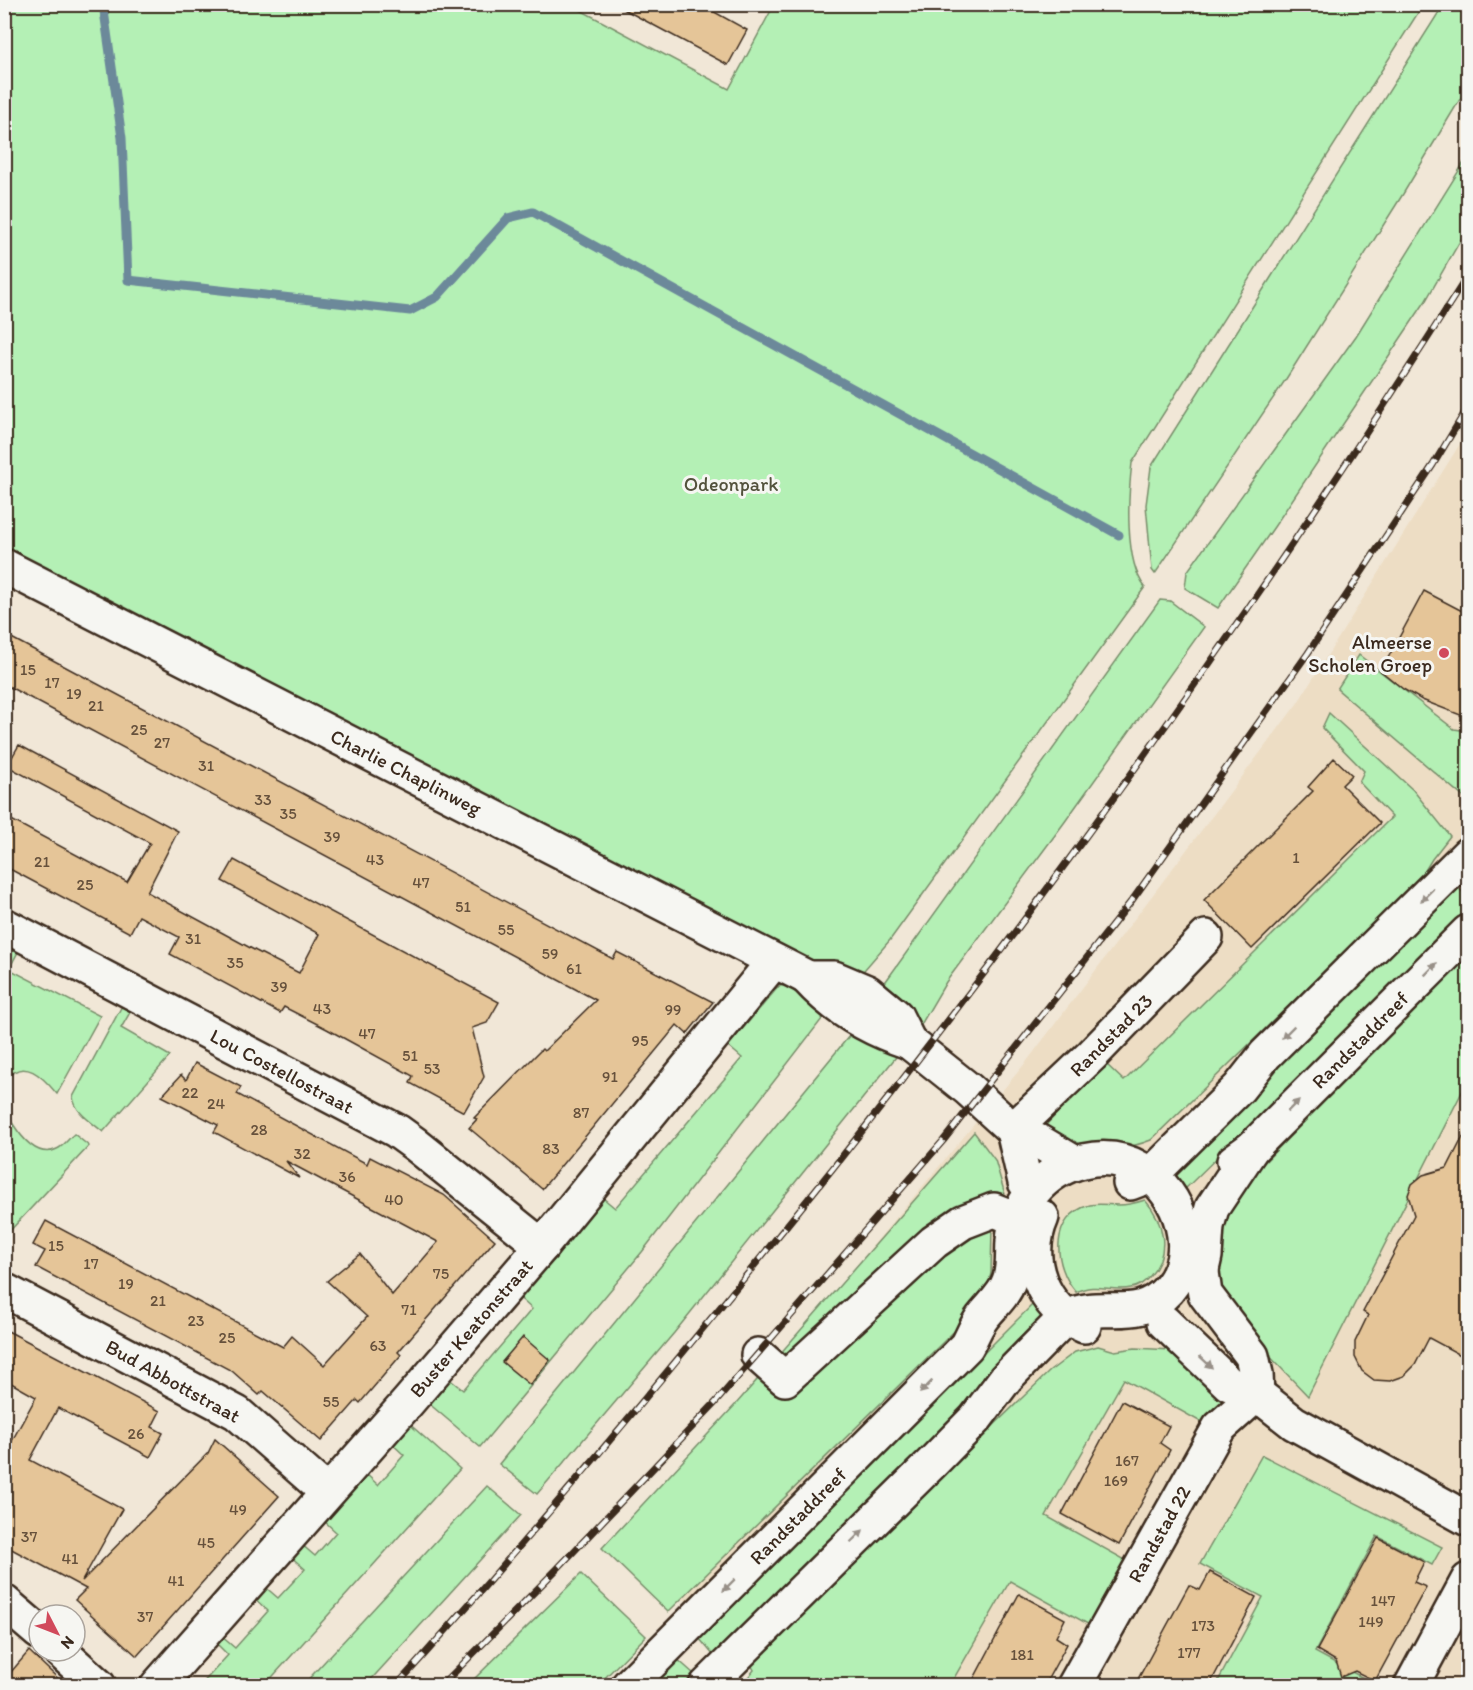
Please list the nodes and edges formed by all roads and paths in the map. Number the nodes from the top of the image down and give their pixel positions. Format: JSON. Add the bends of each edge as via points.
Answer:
{"nodes":[{"id":1,"x":4,"y":566,"type":"edge"},
{"id":2,"x":1468,"y":854,"type":"edge"},
{"id":3,"x":4,"y":925,"type":"edge"},
{"id":4,"x":1468,"y":932,"type":"edge"},
{"id":5,"x":1206,"y":937,"type":"dead end"},
{"id":6,"x":774,"y":961,"type":"junction"},
{"id":7,"x":1014,"y":1130,"type":"junction"},
{"id":8,"x":1075,"y":1163,"type":"junction"},
{"id":9,"x":1141,"y":1170,"type":"junction"},
{"id":10,"x":1031,"y":1208,"type":"junction"},
{"id":11,"x":1194,"y":1233,"type":"junction"},
{"id":12,"x":542,"y":1246,"type":"junction"},
{"id":13,"x":1025,"y":1263,"type":"junction"},
{"id":14,"x":1189,"y":1283,"type":"junction"},
{"id":15,"x":4,"y":1290,"type":"edge"},
{"id":16,"x":1164,"y":1322,"type":"junction"},
{"id":17,"x":1079,"y":1323,"type":"junction"},
{"id":18,"x":758,"y":1355,"type":"dead end"},
{"id":19,"x":1257,"y":1394,"type":"junction"},
{"id":20,"x":327,"y":1492,"type":"junction"},
{"id":21,"x":1468,"y":1518,"type":"edge"},
{"id":22,"x":1468,"y":1580,"type":"edge"},
{"id":23,"x":4,"y":1602,"type":"edge"},
{"id":24,"x":27,"y":1622,"type":"edge"},
{"id":25,"x":73,"y":1663,"type":"edge"},
{"id":26,"x":717,"y":1674,"type":"edge"},
{"id":27,"x":99,"y":1686,"type":"edge"},
{"id":28,"x":157,"y":1686,"type":"edge"},
{"id":29,"x":628,"y":1686,"type":"edge"},
{"id":30,"x":1074,"y":1686,"type":"edge"},
{"id":31,"x":1411,"y":1686,"type":"edge"}],
"edges":[{"from":1,"to":6,"type":"street","name":"Charlie Chaplinweg"},
{"from":2,"to":9,"type":"street","one_way":true,"via":[[1265,1055],[1230,1074],[1141,1159]]},
{"from":3,"to":12,"type":"street","name":"Lou Costellostraat","via":[[397,1131]]},
{"from":11,"to":4,"type":"street","name":"Randstaddreef","one_way":true,"via":[[1252,1148]]},
{"from":5,"to":7,"type":"street","name":"Randstad 23"},
{"from":6,"to":7,"type":"street","name":"Charlie Chaplinweg","via":[[810,979],[825,997],[850,1015],[909,1042]]},
{"from":6,"to":12,"type":"street","name":"Buster Keatonstraat"},
{"from":7,"to":8,"type":"street","name":"Charlie Chaplinweg"},
{"from":7,"to":10,"type":"street"},
{"from":8,"to":9,"type":"street","via":[[1104,1159]]},
{"from":8,"to":10,"type":"street","via":[[1052,1174]]},
{"from":9,"to":10,"type":"street","via":[[1130,1183],[1089,1181],[1062,1192],[1052,1202]]},
{"from":9,"to":11,"type":"street","via":[[1170,1198]]},
{"from":10,"to":13,"type":"street","name":"Randstaddreef","via":[[1013,1237]]},
{"from":10,"to":18,"type":"street","via":[[994,1210],[963,1222],[944,1235],[784,1379]]},
{"from":11,"to":14,"type":"street","name":"Randstaddreef"},
{"from":12,"to":20,"type":"street","name":"Buster Keatonstraat"},
{"from":13,"to":17,"type":"street","via":[[1047,1297]]},
{"from":13,"to":29,"type":"street","name":"Randstaddreef","one_way":true,"via":[[981,1319],[967,1346]]},
{"from":14,"to":16,"type":"street"},
{"from":14,"to":17,"type":"street","via":[[1129,1311],[1077,1311]]},
{"from":14,"to":19,"type":"street","via":[[1243,1364]]},
{"from":15,"to":20,"type":"street","name":"Bud Abbottstraat","via":[[237,1413]]},
{"from":16,"to":17,"type":"street","via":[[1118,1334]]},
{"from":16,"to":19,"type":"street","one_way":true,"via":[[1229,1384]]},
{"from":26,"to":17,"type":"street","one_way":true,"via":[[976,1418],[1006,1378]]},
{"from":19,"to":21,"type":"street","via":[[1294,1423]]},
{"from":19,"to":30,"type":"street","name":"Randstad 22","via":[[1219,1428]]},
{"from":20,"to":28,"type":"street","name":"Buster Keatonstraat"},
{"from":22,"to":31,"type":"street"},
{"from":23,"to":24,"type":"street"},
{"from":25,"to":27,"type":"street"}]}
